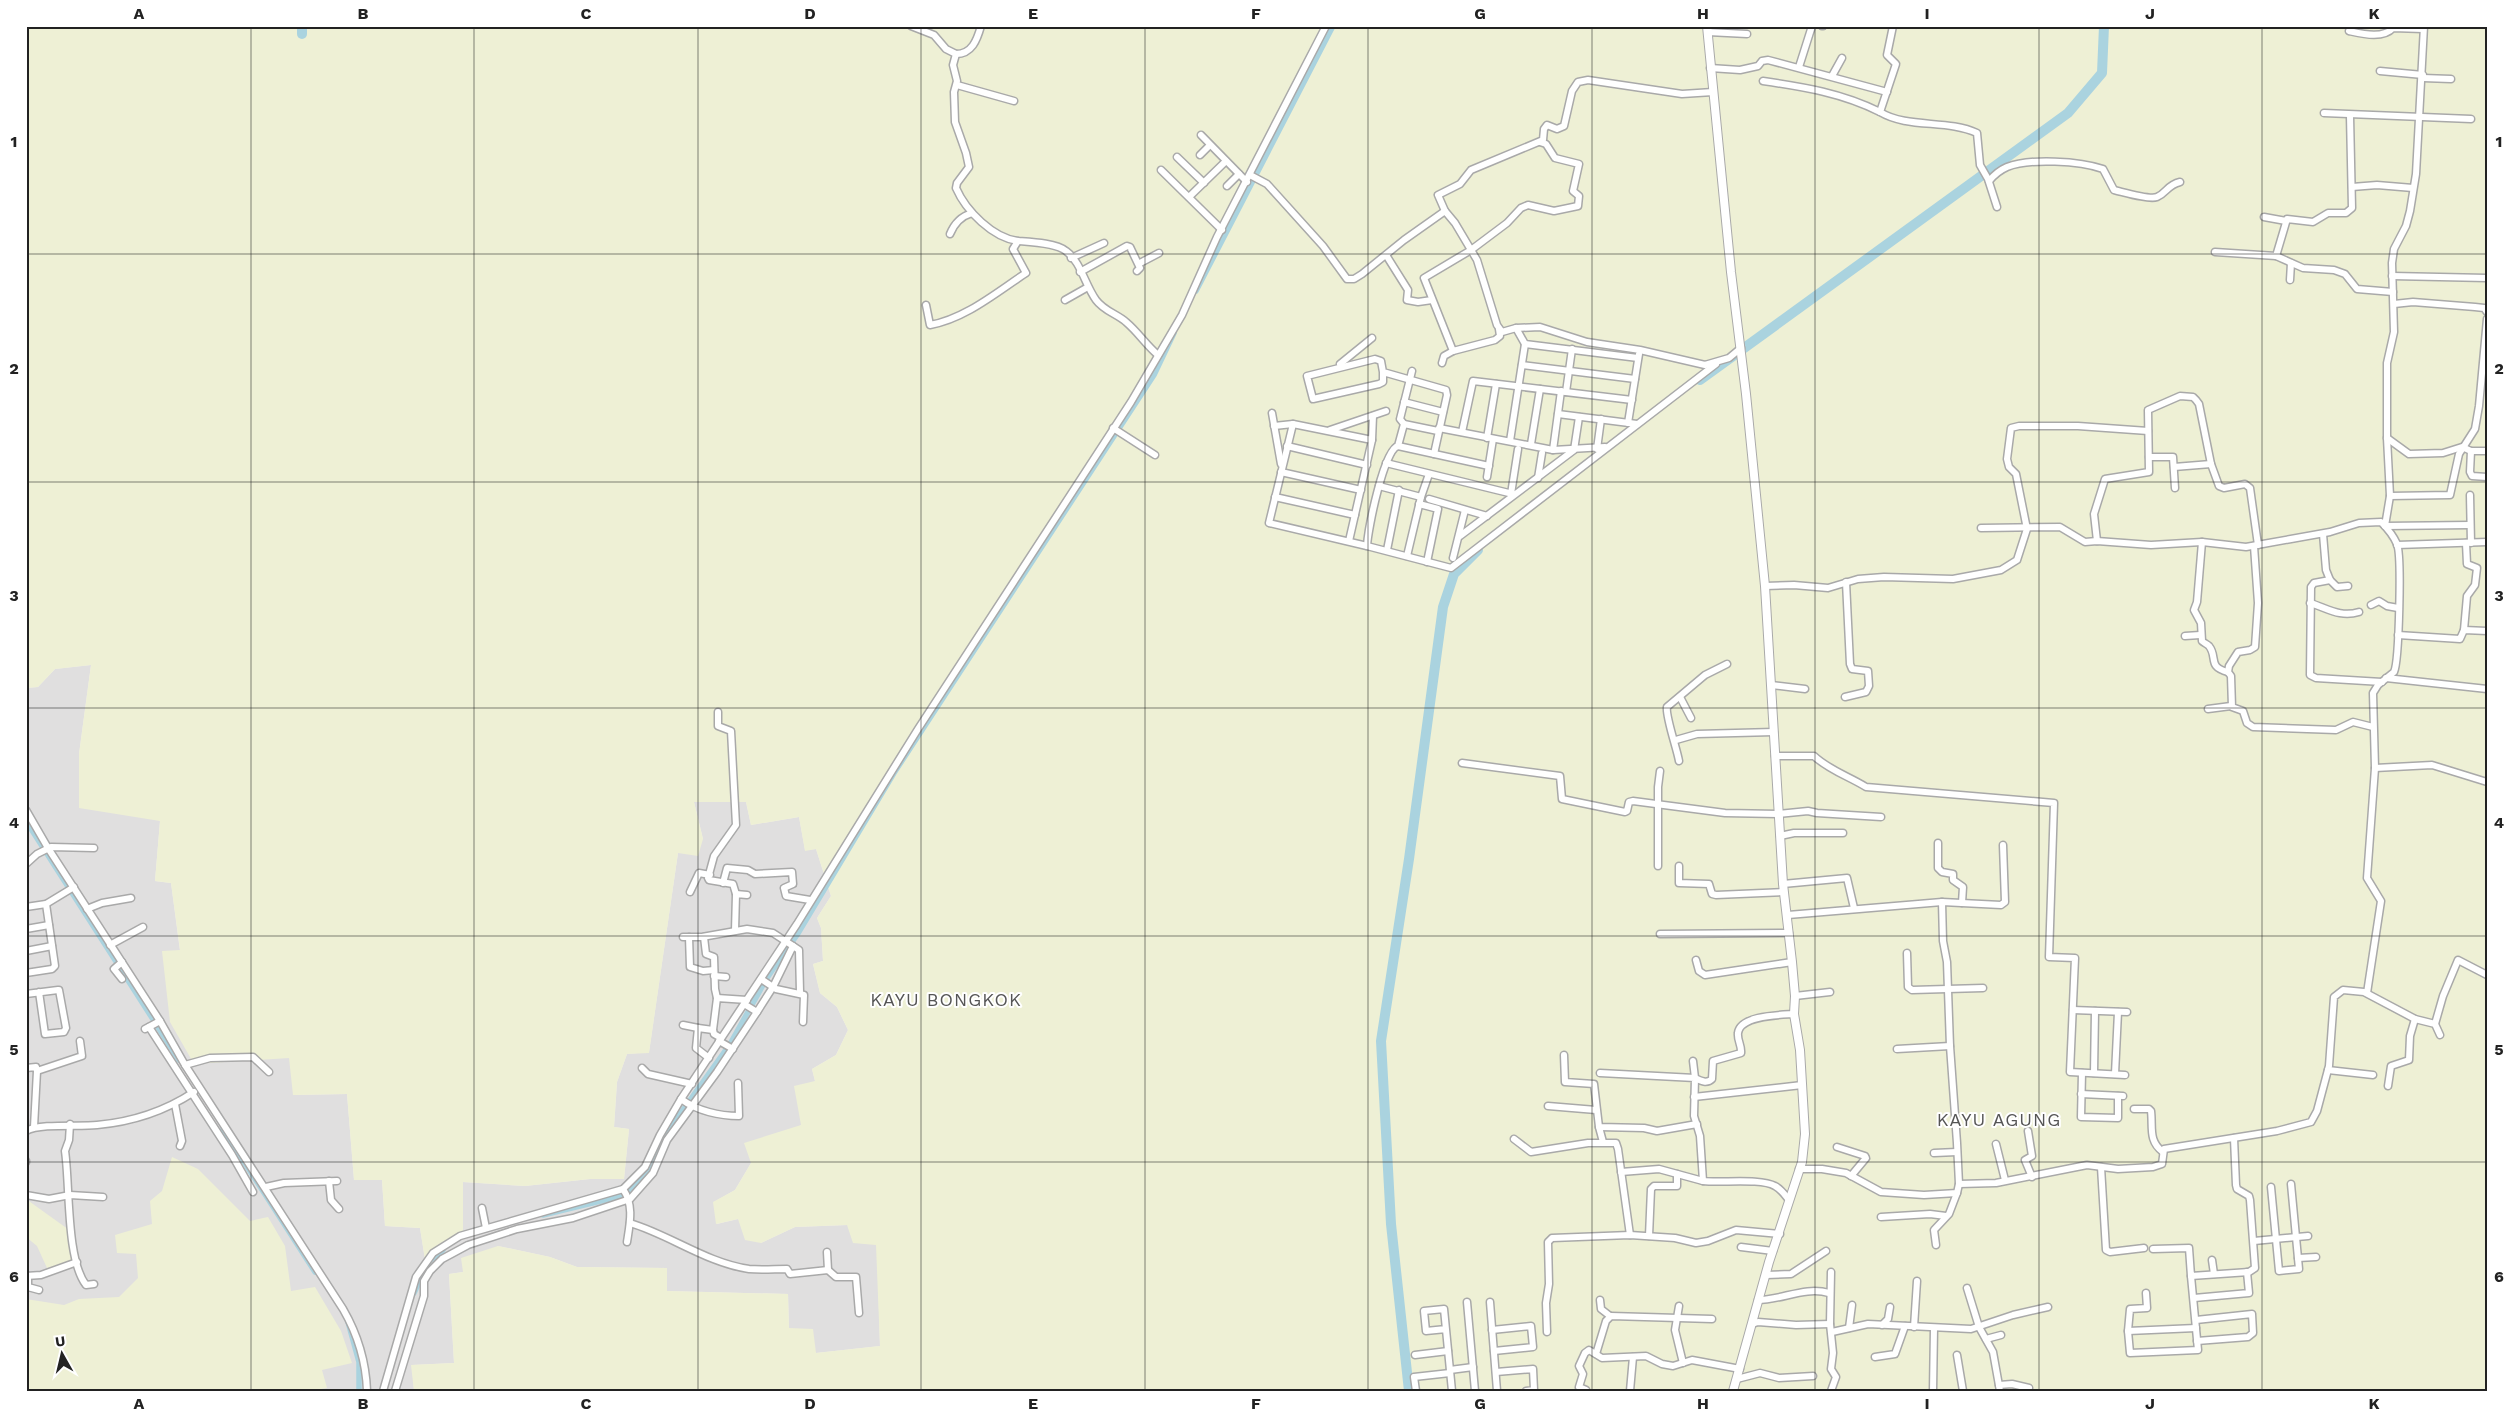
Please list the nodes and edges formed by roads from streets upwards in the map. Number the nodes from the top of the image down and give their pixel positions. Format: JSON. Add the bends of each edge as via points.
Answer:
{"nodes":[{"id":1,"x":911,"y":26,"type":"edge"},
{"id":2,"x":981,"y":26,"type":"edge"},
{"id":3,"x":1326,"y":26,"type":"edge"},
{"id":4,"x":1812,"y":26,"type":"edge"},
{"id":5,"x":1893,"y":26,"type":"edge"},
{"id":6,"x":2423,"y":27,"type":"edge"},
{"id":7,"x":1707,"y":29,"type":"edge"},
{"id":8,"x":2349,"y":31,"type":"dead end"},
{"id":9,"x":1747,"y":34,"type":"dead end"},
{"id":10,"x":956,"y":54,"type":"junction"},
{"id":11,"x":1842,"y":58,"type":"dead end"},
{"id":12,"x":1798,"y":67,"type":"junction"},
{"id":13,"x":1710,"y":68,"type":"junction"},
{"id":14,"x":2380,"y":71,"type":"dead end"},
{"id":15,"x":1832,"y":76,"type":"junction"},
{"id":16,"x":2423,"y":76,"type":"junction"},
{"id":17,"x":2451,"y":79,"type":"dead end"},
{"id":18,"x":1763,"y":80,"type":"dead end"},
{"id":19,"x":957,"y":85,"type":"junction"},
{"id":20,"x":1713,"y":92,"type":"junction"},
{"id":21,"x":1887,"y":92,"type":"junction"},
{"id":22,"x":1014,"y":100,"type":"dead end"},
{"id":23,"x":1880,"y":112,"type":"junction"},
{"id":24,"x":2324,"y":113,"type":"dead end"},
{"id":25,"x":2350,"y":116,"type":"junction"},
{"id":26,"x":2419,"y":119,"type":"junction"},
{"id":27,"x":2471,"y":119,"type":"dead end"},
{"id":28,"x":1200,"y":136,"type":"dead end"},
{"id":29,"x":1540,"y":142,"type":"junction"},
{"id":30,"x":1209,"y":146,"type":"junction"},
{"id":31,"x":1200,"y":156,"type":"dead end"},
{"id":32,"x":1177,"y":157,"type":"dead end"},
{"id":33,"x":1226,"y":161,"type":"junction"},
{"id":34,"x":1161,"y":170,"type":"dead end"},
{"id":35,"x":1239,"y":174,"type":"junction"},
{"id":36,"x":1252,"y":176,"type":"junction"},
{"id":37,"x":1988,"y":180,"type":"junction"},
{"id":38,"x":1246,"y":182,"type":"junction"},
{"id":39,"x":2180,"y":182,"type":"dead end"},
{"id":40,"x":1204,"y":183,"type":"junction"},
{"id":41,"x":1227,"y":186,"type":"dead end"},
{"id":42,"x":2352,"y":187,"type":"junction"},
{"id":43,"x":2413,"y":188,"type":"junction"},
{"id":44,"x":1189,"y":197,"type":"junction"},
{"id":45,"x":1997,"y":208,"type":"dead end"},
{"id":46,"x":1445,"y":212,"type":"junction"},
{"id":47,"x":972,"y":213,"type":"junction"},
{"id":48,"x":2264,"y":217,"type":"dead end"},
{"id":49,"x":2286,"y":221,"type":"junction"},
{"id":50,"x":1222,"y":230,"type":"junction"},
{"id":51,"x":950,"y":234,"type":"dead end"},
{"id":52,"x":1018,"y":240,"type":"junction"},
{"id":53,"x":1104,"y":243,"type":"dead end"},
{"id":54,"x":1470,"y":250,"type":"junction"},
{"id":55,"x":2215,"y":252,"type":"dead end"},
{"id":56,"x":1159,"y":253,"type":"dead end"},
{"id":57,"x":1386,"y":255,"type":"junction"},
{"id":58,"x":2276,"y":256,"type":"junction"},
{"id":59,"x":1071,"y":258,"type":"junction"},
{"id":60,"x":1140,"y":263,"type":"junction"},
{"id":61,"x":2291,"y":263,"type":"junction"},
{"id":62,"x":1137,"y":271,"type":"dead end"},
{"id":63,"x":1080,"y":272,"type":"junction"},
{"id":64,"x":2392,"y":276,"type":"junction"},
{"id":65,"x":2487,"y":278,"type":"edge"},
{"id":66,"x":2290,"y":280,"type":"dead end"},
{"id":67,"x":1088,"y":287,"type":"junction"},
{"id":68,"x":2393,"y":292,"type":"junction"},
{"id":69,"x":1065,"y":300,"type":"dead end"},
{"id":70,"x":1432,"y":300,"type":"junction"},
{"id":71,"x":2394,"y":304,"type":"junction"},
{"id":72,"x":926,"y":305,"type":"dead end"},
{"id":73,"x":2487,"y":312,"type":"edge"},
{"id":74,"x":2487,"y":319,"type":"edge"},
{"id":75,"x":1516,"y":328,"type":"junction"},
{"id":76,"x":1499,"y":329,"type":"junction"},
{"id":77,"x":1372,"y":338,"type":"dead end"},
{"id":78,"x":1525,"y":344,"type":"junction"},
{"id":79,"x":1741,"y":348,"type":"junction"},
{"id":80,"x":1572,"y":349,"type":"junction"},
{"id":81,"x":1640,"y":350,"type":"junction"},
{"id":82,"x":1453,"y":351,"type":"junction"},
{"id":83,"x":1158,"y":355,"type":"junction"},
{"id":84,"x":1638,"y":358,"type":"junction"},
{"id":85,"x":1442,"y":363,"type":"dead end"},
{"id":86,"x":1718,"y":363,"type":"junction"},
{"id":87,"x":1522,"y":365,"type":"junction"},
{"id":88,"x":1337,"y":366,"type":"junction"},
{"id":89,"x":1569,"y":371,"type":"junction"},
{"id":90,"x":1383,"y":372,"type":"junction"},
{"id":91,"x":1412,"y":372,"type":"dead end"},
{"id":92,"x":1635,"y":378,"type":"junction"},
{"id":93,"x":1408,"y":382,"type":"junction"},
{"id":94,"x":1496,"y":384,"type":"junction"},
{"id":95,"x":1519,"y":386,"type":"junction"},
{"id":96,"x":1540,"y":389,"type":"junction"},
{"id":97,"x":1564,"y":392,"type":"junction"},
{"id":98,"x":1632,"y":400,"type":"junction"},
{"id":99,"x":1404,"y":402,"type":"junction"},
{"id":100,"x":1386,"y":411,"type":"dead end"},
{"id":101,"x":1443,"y":412,"type":"junction"},
{"id":102,"x":1272,"y":413,"type":"dead end"},
{"id":103,"x":1558,"y":414,"type":"junction"},
{"id":104,"x":1373,"y":416,"type":"junction"},
{"id":105,"x":1579,"y":417,"type":"junction"},
{"id":106,"x":1600,"y":419,"type":"junction"},
{"id":107,"x":1628,"y":423,"type":"junction"},
{"id":108,"x":1293,"y":424,"type":"junction"},
{"id":109,"x":1404,"y":424,"type":"junction"},
{"id":110,"x":1637,"y":424,"type":"junction"},
{"id":111,"x":1274,"y":426,"type":"junction"},
{"id":112,"x":1115,"y":430,"type":"junction"},
{"id":113,"x":1329,"y":430,"type":"junction"},
{"id":114,"x":1439,"y":430,"type":"junction"},
{"id":115,"x":2148,"y":431,"type":"junction"},
{"id":116,"x":1462,"y":432,"type":"junction"},
{"id":117,"x":2387,"y":438,"type":"junction"},
{"id":118,"x":1490,"y":439,"type":"junction"},
{"id":119,"x":1372,"y":440,"type":"junction"},
{"id":120,"x":1510,"y":441,"type":"junction"},
{"id":121,"x":1531,"y":444,"type":"junction"},
{"id":122,"x":1287,"y":446,"type":"junction"},
{"id":123,"x":1398,"y":446,"type":"junction"},
{"id":124,"x":1606,"y":447,"type":"junction"},
{"id":125,"x":2462,"y":447,"type":"junction"},
{"id":126,"x":1518,"y":448,"type":"dead end"},
{"id":127,"x":1597,"y":449,"type":"junction"},
{"id":128,"x":1553,"y":450,"type":"junction"},
{"id":129,"x":1574,"y":450,"type":"junction"},
{"id":130,"x":2472,"y":451,"type":"junction"},
{"id":131,"x":2487,"y":451,"type":"edge"},
{"id":132,"x":1542,"y":453,"type":"dead end"},
{"id":133,"x":1434,"y":454,"type":"junction"},
{"id":134,"x":1155,"y":455,"type":"dead end"},
{"id":135,"x":2149,"y":457,"type":"junction"},
{"id":136,"x":1386,"y":464,"type":"junction"},
{"id":137,"x":2211,"y":464,"type":"junction"},
{"id":138,"x":1367,"y":465,"type":"junction"},
{"id":139,"x":1489,"y":466,"type":"junction"},
{"id":140,"x":2174,"y":467,"type":"junction"},
{"id":141,"x":1281,"y":470,"type":"junction"},
{"id":142,"x":1429,"y":474,"type":"junction"},
{"id":143,"x":1487,"y":477,"type":"dead end"},
{"id":144,"x":2487,"y":477,"type":"edge"},
{"id":145,"x":1538,"y":478,"type":"junction"},
{"id":146,"x":1379,"y":486,"type":"junction"},
{"id":147,"x":2175,"y":488,"type":"dead end"},
{"id":148,"x":1361,"y":490,"type":"junction"},
{"id":149,"x":1399,"y":490,"type":"junction"},
{"id":150,"x":1512,"y":494,"type":"junction"},
{"id":151,"x":2470,"y":495,"type":"dead end"},
{"id":152,"x":2390,"y":496,"type":"junction"},
{"id":153,"x":1275,"y":497,"type":"junction"},
{"id":154,"x":1428,"y":499,"type":"dead end"},
{"id":155,"x":1420,"y":500,"type":"junction"},
{"id":156,"x":1465,"y":510,"type":"junction"},
{"id":157,"x":1355,"y":515,"type":"junction"},
{"id":158,"x":1486,"y":516,"type":"junction"},
{"id":159,"x":2470,"y":525,"type":"junction"},
{"id":160,"x":2385,"y":526,"type":"junction"},
{"id":161,"x":1981,"y":528,"type":"dead end"},
{"id":162,"x":2027,"y":529,"type":"junction"},
{"id":163,"x":2323,"y":534,"type":"junction"},
{"id":164,"x":1460,"y":536,"type":"junction"},
{"id":165,"x":2098,"y":541,"type":"junction"},
{"id":166,"x":1349,"y":542,"type":"junction"},
{"id":167,"x":2202,"y":542,"type":"junction"},
{"id":168,"x":2487,"y":542,"type":"edge"},
{"id":169,"x":2469,"y":543,"type":"junction"},
{"id":170,"x":2397,"y":545,"type":"junction"},
{"id":171,"x":1367,"y":546,"type":"junction"},
{"id":172,"x":2256,"y":546,"type":"junction"},
{"id":173,"x":1387,"y":550,"type":"junction"},
{"id":174,"x":1407,"y":556,"type":"junction"},
{"id":175,"x":1453,"y":558,"type":"dead end"},
{"id":176,"x":1427,"y":562,"type":"junction"},
{"id":177,"x":2330,"y":580,"type":"junction"},
{"id":178,"x":1846,"y":582,"type":"junction"},
{"id":179,"x":1765,"y":586,"type":"junction"},
{"id":180,"x":2348,"y":586,"type":"dead end"},
{"id":181,"x":2310,"y":603,"type":"junction"},
{"id":182,"x":2370,"y":604,"type":"dead end"},
{"id":183,"x":2398,"y":608,"type":"junction"},
{"id":184,"x":2359,"y":612,"type":"dead end"},
{"id":185,"x":2464,"y":630,"type":"junction"},
{"id":186,"x":2487,"y":631,"type":"edge"},
{"id":187,"x":2200,"y":635,"type":"junction"},
{"id":188,"x":2398,"y":635,"type":"junction"},
{"id":189,"x":2185,"y":636,"type":"dead end"},
{"id":190,"x":1727,"y":664,"type":"dead end"},
{"id":191,"x":2228,"y":672,"type":"junction"},
{"id":192,"x":2384,"y":680,"type":"junction"},
{"id":193,"x":1771,"y":684,"type":"junction"},
{"id":194,"x":1805,"y":689,"type":"dead end"},
{"id":195,"x":2487,"y":689,"type":"edge"},
{"id":196,"x":1680,"y":697,"type":"junction"},
{"id":197,"x":1845,"y":698,"type":"dead end"},
{"id":198,"x":2231,"y":706,"type":"junction"},
{"id":199,"x":2208,"y":709,"type":"dead end"},
{"id":200,"x":718,"y":712,"type":"dead end"},
{"id":201,"x":1690,"y":718,"type":"dead end"},
{"id":202,"x":2373,"y":727,"type":"junction"},
{"id":203,"x":1774,"y":732,"type":"junction"},
{"id":204,"x":1676,"y":740,"type":"junction"},
{"id":205,"x":1775,"y":756,"type":"junction"},
{"id":206,"x":1680,"y":761,"type":"dead end"},
{"id":207,"x":1462,"y":763,"type":"dead end"},
{"id":208,"x":2375,"y":768,"type":"junction"},
{"id":209,"x":1660,"y":771,"type":"dead end"},
{"id":210,"x":2487,"y":782,"type":"edge"},
{"id":211,"x":1657,"y":806,"type":"junction"},
{"id":212,"x":26,"y":810,"type":"edge"},
{"id":213,"x":1778,"y":814,"type":"junction"},
{"id":214,"x":1881,"y":817,"type":"dead end"},
{"id":215,"x":1843,"y":833,"type":"dead end"},
{"id":216,"x":1780,"y":836,"type":"junction"},
{"id":217,"x":1938,"y":843,"type":"dead end"},
{"id":218,"x":2003,"y":846,"type":"dead end"},
{"id":219,"x":94,"y":848,"type":"dead end"},
{"id":220,"x":47,"y":849,"type":"junction"},
{"id":221,"x":26,"y":864,"type":"edge"},
{"id":222,"x":1658,"y":866,"type":"dead end"},
{"id":223,"x":1679,"y":866,"type":"dead end"},
{"id":224,"x":710,"y":875,"type":"junction"},
{"id":225,"x":723,"y":883,"type":"junction"},
{"id":226,"x":1784,"y":888,"type":"junction"},
{"id":227,"x":70,"y":889,"type":"junction"},
{"id":228,"x":690,"y":892,"type":"dead end"},
{"id":229,"x":736,"y":894,"type":"junction"},
{"id":230,"x":746,"y":894,"type":"dead end"},
{"id":231,"x":131,"y":898,"type":"dead end"},
{"id":232,"x":810,"y":900,"type":"junction"},
{"id":233,"x":1942,"y":902,"type":"junction"},
{"id":234,"x":46,"y":904,"type":"junction"},
{"id":235,"x":1962,"y":904,"type":"junction"},
{"id":236,"x":26,"y":907,"type":"edge"},
{"id":237,"x":1854,"y":908,"type":"junction"},
{"id":238,"x":87,"y":910,"type":"junction"},
{"id":239,"x":1788,"y":915,"type":"junction"},
{"id":240,"x":49,"y":925,"type":"junction"},
{"id":241,"x":143,"y":927,"type":"dead end"},
{"id":242,"x":26,"y":929,"type":"edge"},
{"id":243,"x":735,"y":931,"type":"junction"},
{"id":244,"x":1789,"y":933,"type":"junction"},
{"id":245,"x":1660,"y":934,"type":"dead end"},
{"id":246,"x":704,"y":937,"type":"junction"},
{"id":247,"x":789,"y":943,"type":"junction"},
{"id":248,"x":110,"y":944,"type":"junction"},
{"id":249,"x":52,"y":946,"type":"junction"},
{"id":250,"x":26,"y":951,"type":"edge"},
{"id":251,"x":1907,"y":953,"type":"dead end"},
{"id":252,"x":1696,"y":960,"type":"dead end"},
{"id":253,"x":1792,"y":962,"type":"junction"},
{"id":254,"x":119,"y":964,"type":"junction"},
{"id":255,"x":26,"y":973,"type":"edge"},
{"id":256,"x":714,"y":973,"type":"junction"},
{"id":257,"x":2487,"y":975,"type":"edge"},
{"id":258,"x":726,"y":977,"type":"dead end"},
{"id":259,"x":122,"y":979,"type":"dead end"},
{"id":260,"x":761,"y":980,"type":"junction"},
{"id":261,"x":772,"y":986,"type":"junction"},
{"id":262,"x":1983,"y":988,"type":"dead end"},
{"id":263,"x":1948,"y":989,"type":"junction"},
{"id":264,"x":39,"y":992,"type":"junction"},
{"id":265,"x":800,"y":992,"type":"junction"},
{"id":266,"x":1830,"y":992,"type":"dead end"},
{"id":267,"x":2367,"y":993,"type":"junction"},
{"id":268,"x":26,"y":994,"type":"edge"},
{"id":269,"x":1796,"y":996,"type":"junction"},
{"id":270,"x":717,"y":998,"type":"junction"},
{"id":271,"x":746,"y":1003,"type":"junction"},
{"id":272,"x":2073,"y":1010,"type":"junction"},
{"id":273,"x":756,"y":1011,"type":"junction"},
{"id":274,"x":2095,"y":1011,"type":"junction"},
{"id":275,"x":2118,"y":1012,"type":"junction"},
{"id":276,"x":2127,"y":1012,"type":"dead end"},
{"id":277,"x":1794,"y":1014,"type":"junction"},
{"id":278,"x":2415,"y":1019,"type":"junction"},
{"id":279,"x":803,"y":1022,"type":"dead end"},
{"id":280,"x":2435,"y":1024,"type":"junction"},
{"id":281,"x":152,"y":1025,"type":"junction"},
{"id":282,"x":683,"y":1025,"type":"dead end"},
{"id":283,"x":698,"y":1028,"type":"junction"},
{"id":284,"x":713,"y":1030,"type":"junction"},
{"id":285,"x":2440,"y":1035,"type":"dead end"},
{"id":286,"x":80,"y":1041,"type":"dead end"},
{"id":287,"x":721,"y":1041,"type":"junction"},
{"id":288,"x":1950,"y":1046,"type":"junction"},
{"id":289,"x":731,"y":1049,"type":"junction"},
{"id":290,"x":1897,"y":1049,"type":"dead end"},
{"id":291,"x":1564,"y":1055,"type":"dead end"},
{"id":292,"x":709,"y":1058,"type":"junction"},
{"id":293,"x":175,"y":1059,"type":"junction"},
{"id":294,"x":1693,"y":1061,"type":"dead end"},
{"id":295,"x":185,"y":1065,"type":"junction"},
{"id":296,"x":26,"y":1068,"type":"edge"},
{"id":297,"x":642,"y":1068,"type":"dead end"},
{"id":298,"x":2328,"y":1070,"type":"junction"},
{"id":299,"x":37,"y":1071,"type":"junction"},
{"id":300,"x":269,"y":1072,"type":"dead end"},
{"id":301,"x":2082,"y":1072,"type":"junction"},
{"id":302,"x":1600,"y":1073,"type":"dead end"},
{"id":303,"x":2094,"y":1073,"type":"junction"},
{"id":304,"x":2115,"y":1074,"type":"junction"},
{"id":305,"x":2125,"y":1075,"type":"dead end"},
{"id":306,"x":2373,"y":1075,"type":"dead end"},
{"id":307,"x":1694,"y":1078,"type":"junction"},
{"id":308,"x":738,"y":1083,"type":"dead end"},
{"id":309,"x":692,"y":1084,"type":"junction"},
{"id":310,"x":1802,"y":1085,"type":"junction"},
{"id":311,"x":2388,"y":1086,"type":"dead end"},
{"id":312,"x":195,"y":1091,"type":"junction"},
{"id":313,"x":2081,"y":1094,"type":"junction"},
{"id":314,"x":1694,"y":1097,"type":"junction"},
{"id":315,"x":686,"y":1103,"type":"junction"},
{"id":316,"x":175,"y":1104,"type":"junction"},
{"id":317,"x":1548,"y":1106,"type":"dead end"},
{"id":318,"x":2134,"y":1109,"type":"dead end"},
{"id":319,"x":1596,"y":1110,"type":"junction"},
{"id":320,"x":213,"y":1117,"type":"junction"},
{"id":321,"x":70,"y":1124,"type":"junction"},
{"id":322,"x":1697,"y":1124,"type":"junction"},
{"id":323,"x":34,"y":1127,"type":"junction"},
{"id":324,"x":1599,"y":1127,"type":"junction"},
{"id":325,"x":26,"y":1131,"type":"edge"},
{"id":326,"x":2028,"y":1132,"type":"dead end"},
{"id":327,"x":664,"y":1137,"type":"junction"},
{"id":328,"x":2234,"y":1138,"type":"junction"},
{"id":329,"x":1514,"y":1139,"type":"dead end"},
{"id":330,"x":1603,"y":1142,"type":"junction"},
{"id":331,"x":1996,"y":1144,"type":"dead end"},
{"id":332,"x":180,"y":1146,"type":"dead end"},
{"id":333,"x":1837,"y":1147,"type":"dead end"},
{"id":334,"x":1957,"y":1152,"type":"junction"},
{"id":335,"x":2163,"y":1152,"type":"junction"},
{"id":336,"x":1934,"y":1153,"type":"dead end"},
{"id":337,"x":2101,"y":1167,"type":"junction"},
{"id":338,"x":649,"y":1170,"type":"junction"},
{"id":339,"x":1800,"y":1170,"type":"junction"},
{"id":340,"x":1621,"y":1172,"type":"junction"},
{"id":341,"x":1677,"y":1174,"type":"junction"},
{"id":342,"x":1851,"y":1176,"type":"junction"},
{"id":343,"x":2032,"y":1177,"type":"junction"},
{"id":344,"x":2005,"y":1180,"type":"junction"},
{"id":345,"x":1703,"y":1181,"type":"junction"},
{"id":346,"x":1959,"y":1184,"type":"junction"},
{"id":347,"x":2291,"y":1184,"type":"dead end"},
{"id":348,"x":266,"y":1187,"type":"junction"},
{"id":349,"x":2271,"y":1187,"type":"dead end"},
{"id":350,"x":624,"y":1190,"type":"junction"},
{"id":351,"x":253,"y":1192,"type":"dead end"},
{"id":352,"x":1957,"y":1193,"type":"junction"},
{"id":353,"x":26,"y":1195,"type":"edge"},
{"id":354,"x":70,"y":1195,"type":"junction"},
{"id":355,"x":102,"y":1197,"type":"dead end"},
{"id":356,"x":629,"y":1198,"type":"junction"},
{"id":357,"x":1789,"y":1200,"type":"junction"},
{"id":358,"x":586,"y":1202,"type":"junction"},
{"id":359,"x":339,"y":1208,"type":"dead end"},
{"id":360,"x":482,"y":1208,"type":"dead end"},
{"id":361,"x":593,"y":1211,"type":"junction"},
{"id":362,"x":1946,"y":1216,"type":"junction"},
{"id":363,"x":1881,"y":1217,"type":"dead end"},
{"id":364,"x":514,"y":1220,"type":"junction"},
{"id":365,"x":630,"y":1223,"type":"junction"},
{"id":366,"x":486,"y":1228,"type":"junction"},
{"id":367,"x":517,"y":1229,"type":"junction"},
{"id":368,"x":1780,"y":1234,"type":"junction"},
{"id":369,"x":1630,"y":1235,"type":"junction"},
{"id":370,"x":1649,"y":1236,"type":"junction"},
{"id":371,"x":2308,"y":1236,"type":"dead end"},
{"id":372,"x":2296,"y":1237,"type":"junction"},
{"id":373,"x":2276,"y":1239,"type":"junction"},
{"id":374,"x":2254,"y":1241,"type":"junction"},
{"id":375,"x":627,"y":1242,"type":"dead end"},
{"id":376,"x":1936,"y":1245,"type":"dead end"},
{"id":377,"x":1741,"y":1247,"type":"dead end"},
{"id":378,"x":448,"y":1248,"type":"junction"},
{"id":379,"x":2144,"y":1248,"type":"dead end"},
{"id":380,"x":2153,"y":1249,"type":"dead end"},
{"id":381,"x":1773,"y":1251,"type":"junction"},
{"id":382,"x":1826,"y":1251,"type":"dead end"},
{"id":383,"x":827,"y":1252,"type":"dead end"},
{"id":384,"x":2316,"y":1257,"type":"dead end"},
{"id":385,"x":2298,"y":1258,"type":"junction"},
{"id":386,"x":2212,"y":1260,"type":"dead end"},
{"id":387,"x":77,"y":1262,"type":"junction"},
{"id":388,"x":828,"y":1270,"type":"junction"},
{"id":389,"x":1831,"y":1272,"type":"dead end"},
{"id":390,"x":2247,"y":1272,"type":"junction"},
{"id":391,"x":2214,"y":1274,"type":"junction"},
{"id":392,"x":1766,"y":1275,"type":"junction"},
{"id":393,"x":27,"y":1276,"type":"edge"},
{"id":394,"x":2191,"y":1276,"type":"junction"},
{"id":395,"x":420,"y":1279,"type":"junction"},
{"id":396,"x":1917,"y":1281,"type":"dead end"},
{"id":397,"x":94,"y":1284,"type":"dead end"},
{"id":398,"x":1967,"y":1288,"type":"dead end"},
{"id":399,"x":39,"y":1290,"type":"dead end"},
{"id":400,"x":1829,"y":1293,"type":"junction"},
{"id":401,"x":2146,"y":1293,"type":"dead end"},
{"id":402,"x":2194,"y":1298,"type":"junction"},
{"id":403,"x":1600,"y":1300,"type":"dead end"},
{"id":404,"x":1758,"y":1300,"type":"junction"},
{"id":405,"x":1467,"y":1302,"type":"dead end"},
{"id":406,"x":1490,"y":1302,"type":"dead end"},
{"id":407,"x":1852,"y":1305,"type":"dead end"},
{"id":408,"x":408,"y":1306,"type":"junction"},
{"id":409,"x":1679,"y":1306,"type":"dead end"},
{"id":410,"x":1890,"y":1307,"type":"dead end"},
{"id":411,"x":2048,"y":1307,"type":"dead end"},
{"id":412,"x":419,"y":1309,"type":"junction"},
{"id":413,"x":859,"y":1313,"type":"dead end"},
{"id":414,"x":1610,"y":1316,"type":"junction"},
{"id":415,"x":1676,"y":1318,"type":"junction"},
{"id":416,"x":1712,"y":1319,"type":"dead end"},
{"id":417,"x":2196,"y":1320,"type":"junction"},
{"id":418,"x":1752,"y":1324,"type":"junction"},
{"id":419,"x":1830,"y":1324,"type":"junction"},
{"id":420,"x":1882,"y":1325,"type":"junction"},
{"id":421,"x":1905,"y":1326,"type":"junction"},
{"id":422,"x":1914,"y":1327,"type":"junction"},
{"id":423,"x":1979,"y":1327,"type":"junction"},
{"id":424,"x":1849,"y":1328,"type":"junction"},
{"id":425,"x":1934,"y":1328,"type":"junction"},
{"id":426,"x":2196,"y":1328,"type":"junction"},
{"id":427,"x":1446,"y":1329,"type":"junction"},
{"id":428,"x":1492,"y":1330,"type":"junction"},
{"id":429,"x":2128,"y":1331,"type":"junction"},
{"id":430,"x":1547,"y":1332,"type":"dead end"},
{"id":431,"x":1832,"y":1332,"type":"junction"},
{"id":432,"x":2000,"y":1335,"type":"dead end"},
{"id":433,"x":1986,"y":1339,"type":"junction"},
{"id":434,"x":2197,"y":1342,"type":"junction"},
{"id":435,"x":1448,"y":1351,"type":"junction"},
{"id":436,"x":1494,"y":1351,"type":"junction"},
{"id":437,"x":1596,"y":1354,"type":"junction"},
{"id":438,"x":1415,"y":1355,"type":"dead end"},
{"id":439,"x":1957,"y":1355,"type":"dead end"},
{"id":440,"x":1633,"y":1357,"type":"junction"},
{"id":441,"x":1875,"y":1357,"type":"dead end"},
{"id":442,"x":1683,"y":1363,"type":"junction"},
{"id":443,"x":1473,"y":1367,"type":"junction"},
{"id":444,"x":1740,"y":1369,"type":"junction"},
{"id":445,"x":1450,"y":1372,"type":"junction"},
{"id":446,"x":1496,"y":1372,"type":"junction"},
{"id":447,"x":1814,"y":1376,"type":"dead end"},
{"id":448,"x":1737,"y":1379,"type":"junction"},
{"id":449,"x":1999,"y":1388,"type":"edge"},
{"id":450,"x":2029,"y":1388,"type":"dead end"},
{"id":451,"x":1586,"y":1390,"type":"edge"},
{"id":452,"x":367,"y":1391,"type":"edge"},
{"id":453,"x":383,"y":1391,"type":"edge"},
{"id":454,"x":395,"y":1391,"type":"edge"},
{"id":455,"x":1416,"y":1391,"type":"edge"},
{"id":456,"x":1452,"y":1391,"type":"edge"},
{"id":457,"x":1475,"y":1391,"type":"edge"},
{"id":458,"x":1497,"y":1391,"type":"edge"},
{"id":459,"x":1526,"y":1391,"type":"edge"},
{"id":460,"x":1630,"y":1391,"type":"edge"},
{"id":461,"x":1733,"y":1391,"type":"edge"},
{"id":462,"x":1831,"y":1391,"type":"edge"},
{"id":463,"x":1934,"y":1391,"type":"edge"},
{"id":464,"x":1963,"y":1391,"type":"edge"}],
"edges":[{"from":1,"to":10,"type":"street","via":[[934,35],[946,49]]},
{"from":2,"to":10,"type":"street","via":[[972,48]]},
{"from":3,"to":36,"type":"street"},
{"from":4,"to":12,"type":"street"},
{"from":5,"to":21,"type":"street","via":[[1887,55],[1896,64]]},
{"from":6,"to":8,"type":"street","via":[[2393,28],[2382,34]]},
{"from":6,"to":16,"type":"street"},
{"from":7,"to":9,"type":"street"},
{"from":7,"to":13,"type":"street"},
{"from":10,"to":19,"type":"street","via":[[953,65]]},
{"from":11,"to":15,"type":"street"},
{"from":12,"to":13,"type":"street","via":[[1764,60],[1758,66],[1740,70]]},
{"from":12,"to":15,"type":"street"},
{"from":13,"to":20,"type":"street"},
{"from":14,"to":16,"type":"street"},
{"from":15,"to":21,"type":"street"},
{"from":16,"to":17,"type":"street"},
{"from":16,"to":26,"type":"street"},
{"from":18,"to":23,"type":"street","via":[[1818,88]]},
{"from":19,"to":22,"type":"street"},
{"from":19,"to":47,"type":"street","via":[[954,92],[955,122],[969,167],[956,188]]},
{"from":20,"to":29,"type":"street","via":[[1682,94],[1584,80],[1573,88],[1564,126],[1557,129],[1547,125]]},
{"from":20,"to":79,"type":"street"},
{"from":21,"to":23,"type":"street"},
{"from":23,"to":37,"type":"street","via":[[1893,119],[1938,123],[1978,133],[1980,165]]},
{"from":24,"to":25,"type":"street"},
{"from":25,"to":26,"type":"street"},
{"from":25,"to":42,"type":"street"},
{"from":26,"to":27,"type":"street"},
{"from":26,"to":43,"type":"street"},
{"from":28,"to":30,"type":"street"},
{"from":29,"to":46,"type":"street","via":[[1471,170],[1460,184],[1438,195]]},
{"from":29,"to":54,"type":"street","via":[[1546,144],[1555,158],[1579,164],[1573,191],[1579,196],[1578,206],[1554,210],[1528,205],[1520,208],[1508,223]]},
{"from":30,"to":31,"type":"street"},
{"from":30,"to":33,"type":"street"},
{"from":32,"to":40,"type":"street"},
{"from":33,"to":35,"type":"street"},
{"from":33,"to":40,"type":"street"},
{"from":34,"to":44,"type":"street"},
{"from":35,"to":38,"type":"street"},
{"from":35,"to":41,"type":"street"},
{"from":36,"to":38,"type":"street"},
{"from":36,"to":57,"type":"street","via":[[1267,184],[1347,279],[1362,274]]},
{"from":37,"to":39,"type":"street","via":[[2003,169],[2022,163],[2067,163],[2103,169],[2114,190],[2151,198]]},
{"from":37,"to":45,"type":"street"},
{"from":38,"to":50,"type":"street"},
{"from":40,"to":44,"type":"street"},
{"from":42,"to":43,"type":"street"},
{"from":42,"to":49,"type":"street","via":[[2352,208],[2346,213],[2328,213],[2314,222],[2291,218]]},
{"from":43,"to":64,"type":"street","via":[[2408,219],[2394,248]]},
{"from":44,"to":50,"type":"street"},
{"from":46,"to":54,"type":"street"},
{"from":46,"to":57,"type":"street"},
{"from":47,"to":51,"type":"street","via":[[956,223]]},
{"from":47,"to":52,"type":"street","via":[[1003,236]]},
{"from":48,"to":49,"type":"street"},
{"from":49,"to":58,"type":"street"},
{"from":50,"to":83,"type":"street","via":[[1182,315]]},
{"from":52,"to":59,"type":"street","via":[[1061,249]]},
{"from":52,"to":72,"type":"street","via":[[1013,249],[1026,273],[940,324],[930,326]]},
{"from":53,"to":59,"type":"street"},
{"from":54,"to":70,"type":"street","via":[[1423,279]]},
{"from":54,"to":76,"type":"street","via":[[1477,260]]},
{"from":55,"to":58,"type":"street"},
{"from":56,"to":60,"type":"street"},
{"from":57,"to":70,"type":"street","via":[[1408,290],[1407,300]]},
{"from":58,"to":61,"type":"street"},
{"from":59,"to":63,"type":"street"},
{"from":60,"to":62,"type":"street"},
{"from":60,"to":63,"type":"street","via":[[1127,246]]},
{"from":61,"to":66,"type":"street"},
{"from":61,"to":68,"type":"street","via":[[2304,269],[2341,272],[2357,289]]},
{"from":63,"to":67,"type":"street"},
{"from":64,"to":65,"type":"street"},
{"from":64,"to":68,"type":"street"},
{"from":67,"to":69,"type":"street"},
{"from":67,"to":83,"type":"street","via":[[1100,305],[1126,322]]},
{"from":68,"to":71,"type":"street"},
{"from":70,"to":82,"type":"street"},
{"from":71,"to":73,"type":"street","via":[[2413,302],[2475,307],[2484,308]]},
{"from":71,"to":117,"type":"street","via":[[2394,332],[2387,363]]},
{"from":74,"to":125,"type":"street","via":[[2478,414],[2475,429]]},
{"from":75,"to":76,"type":"street","via":[[1507,332]]},
{"from":75,"to":78,"type":"street"},
{"from":75,"to":81,"type":"street","via":[[1540,327],[1588,342]]},
{"from":76,"to":82,"type":"street","via":[[1500,336],[1495,340]]},
{"from":77,"to":88,"type":"street"},
{"from":78,"to":80,"type":"street"},
{"from":78,"to":87,"type":"street"},
{"from":79,"to":86,"type":"street"},
{"from":79,"to":179,"type":"street"},
{"from":80,"to":84,"type":"street"},
{"from":80,"to":89,"type":"street"},
{"from":81,"to":84,"type":"street"},
{"from":81,"to":86,"type":"street","via":[[1705,365]]},
{"from":82,"to":85,"type":"street","via":[[1444,356]]},
{"from":83,"to":112,"type":"street"},
{"from":84,"to":92,"type":"street"},
{"from":86,"to":110,"type":"street"},
{"from":87,"to":89,"type":"street"},
{"from":87,"to":95,"type":"street"},
{"from":88,"to":90,"type":"street","via":[[1375,359],[1380,361]]},
{"from":88,"to":90,"type":"street","via":[[1307,376],[1313,399],[1379,384],[1383,382]]},
{"from":89,"to":92,"type":"street"},
{"from":89,"to":97,"type":"street"},
{"from":90,"to":93,"type":"street"},
{"from":91,"to":93,"type":"street"},
{"from":92,"to":98,"type":"street"},
{"from":93,"to":99,"type":"street"},
{"from":93,"to":101,"type":"street","via":[[1446,390]]},
{"from":94,"to":95,"type":"street"},
{"from":94,"to":116,"type":"street","via":[[1472,381]]},
{"from":94,"to":118,"type":"street"},
{"from":95,"to":96,"type":"street"},
{"from":95,"to":120,"type":"street"},
{"from":96,"to":97,"type":"street"},
{"from":96,"to":121,"type":"street"},
{"from":97,"to":98,"type":"street"},
{"from":97,"to":103,"type":"street"},
{"from":98,"to":107,"type":"street"},
{"from":99,"to":101,"type":"street"},
{"from":99,"to":109,"type":"street","via":[[1400,419]]},
{"from":100,"to":104,"type":"street"},
{"from":101,"to":114,"type":"street"},
{"from":102,"to":111,"type":"street"},
{"from":103,"to":105,"type":"street"},
{"from":103,"to":128,"type":"street"},
{"from":104,"to":113,"type":"street"},
{"from":104,"to":119,"type":"street"},
{"from":105,"to":106,"type":"street"},
{"from":105,"to":129,"type":"street"},
{"from":106,"to":107,"type":"street"},
{"from":106,"to":127,"type":"street"},
{"from":107,"to":110,"type":"street"},
{"from":108,"to":111,"type":"street"},
{"from":108,"to":113,"type":"street"},
{"from":108,"to":122,"type":"street"},
{"from":109,"to":114,"type":"street"},
{"from":109,"to":123,"type":"street"},
{"from":110,"to":124,"type":"street"},
{"from":111,"to":141,"type":"street"},
{"from":112,"to":134,"type":"street"},
{"from":112,"to":232,"type":"street"},
{"from":113,"to":119,"type":"street"},
{"from":114,"to":116,"type":"street"},
{"from":114,"to":133,"type":"street"},
{"from":115,"to":135,"type":"street"},
{"from":115,"to":137,"type":"street","via":[[2149,408],[2180,396],[2193,397],[2200,404]]},
{"from":115,"to":162,"type":"street","via":[[2078,426],[2011,428],[2007,459],[2016,474]]},
{"from":116,"to":118,"type":"street"},
{"from":117,"to":125,"type":"street","via":[[2409,454],[2444,453]]},
{"from":117,"to":152,"type":"street"},
{"from":118,"to":120,"type":"street"},
{"from":118,"to":139,"type":"street"},
{"from":119,"to":138,"type":"street"},
{"from":120,"to":121,"type":"street"},
{"from":121,"to":128,"type":"street"},
{"from":122,"to":138,"type":"street"},
{"from":122,"to":141,"type":"street"},
{"from":123,"to":133,"type":"street"},
{"from":123,"to":136,"type":"street","via":[[1393,448]]},
{"from":124,"to":127,"type":"street"},
{"from":124,"to":176,"type":"street","via":[[1454,567]]},
{"from":125,"to":130,"type":"street"},
{"from":125,"to":152,"type":"street","via":[[2450,495]]},
{"from":126,"to":150,"type":"street"},
{"from":127,"to":129,"type":"street"},
{"from":128,"to":129,"type":"street"},
{"from":129,"to":145,"type":"street"},
{"from":130,"to":131,"type":"street"},
{"from":130,"to":144,"type":"street","via":[[2472,476]]},
{"from":132,"to":145,"type":"street"},
{"from":133,"to":139,"type":"street"},
{"from":135,"to":140,"type":"street","via":[[2172,456]]},
{"from":135,"to":165,"type":"street","via":[[2150,470],[2147,474],[2105,479],[2094,514]]},
{"from":136,"to":142,"type":"street"},
{"from":136,"to":146,"type":"street"},
{"from":137,"to":140,"type":"street"},
{"from":137,"to":172,"type":"street","via":[[2220,487],[2245,484],[2250,488]]},
{"from":138,"to":148,"type":"street"},
{"from":139,"to":143,"type":"street"},
{"from":140,"to":147,"type":"street"},
{"from":141,"to":148,"type":"street"},
{"from":141,"to":153,"type":"street"},
{"from":142,"to":150,"type":"street"},
{"from":142,"to":155,"type":"street"},
{"from":145,"to":150,"type":"street"},
{"from":146,"to":149,"type":"street"},
{"from":146,"to":171,"type":"street"},
{"from":148,"to":157,"type":"street"},
{"from":149,"to":155,"type":"street"},
{"from":149,"to":173,"type":"street"},
{"from":150,"to":158,"type":"street"},
{"from":151,"to":159,"type":"street"},
{"from":152,"to":160,"type":"street"},
{"from":153,"to":157,"type":"street"},
{"from":153,"to":166,"type":"street","via":[[1269,523]]},
{"from":154,"to":156,"type":"street"},
{"from":155,"to":174,"type":"street"},
{"from":155,"to":176,"type":"street","via":[[1438,509]]},
{"from":156,"to":158,"type":"street"},
{"from":156,"to":164,"type":"street"},
{"from":157,"to":166,"type":"street"},
{"from":158,"to":164,"type":"street"},
{"from":159,"to":160,"type":"street"},
{"from":159,"to":169,"type":"street"},
{"from":160,"to":163,"type":"street","via":[[2381,522],[2359,523]]},
{"from":160,"to":170,"type":"street"},
{"from":161,"to":162,"type":"street"},
{"from":162,"to":165,"type":"street","via":[[2063,527],[2086,542]]},
{"from":162,"to":178,"type":"street","via":[[2017,560],[2001,570],[1953,579],[1884,577]]},
{"from":163,"to":172,"type":"street"},
{"from":163,"to":177,"type":"street"},
{"from":164,"to":175,"type":"street"},
{"from":165,"to":167,"type":"street","via":[[2151,546]]},
{"from":166,"to":171,"type":"street"},
{"from":167,"to":172,"type":"street","via":[[2238,548]]},
{"from":167,"to":187,"type":"street","via":[[2194,610],[2200,623]]},
{"from":168,"to":169,"type":"street"},
{"from":169,"to":170,"type":"street"},
{"from":169,"to":185,"type":"street","via":[[2466,561],[2477,571],[2473,590],[2467,596]]},
{"from":170,"to":183,"type":"street"},
{"from":171,"to":173,"type":"street"},
{"from":172,"to":191,"type":"street","via":[[2258,604],[2255,647],[2238,652]]},
{"from":173,"to":174,"type":"street"},
{"from":174,"to":176,"type":"street"},
{"from":177,"to":180,"type":"street","via":[[2337,587]]},
{"from":177,"to":181,"type":"street","via":[[2312,584]]},
{"from":178,"to":179,"type":"street","via":[[1828,588]]},
{"from":178,"to":197,"type":"street","via":[[1850,664],[1852,669],[1868,671],[1870,678],[1866,692]]},
{"from":179,"to":193,"type":"street"},
{"from":181,"to":184,"type":"street","via":[[2338,614]]},
{"from":181,"to":192,"type":"street","via":[[2310,675],[2316,678]]},
{"from":182,"to":183,"type":"street","via":[[2379,601]]},
{"from":183,"to":188,"type":"street"},
{"from":185,"to":186,"type":"street"},
{"from":185,"to":188,"type":"street","via":[[2460,639]]},
{"from":187,"to":189,"type":"street"},
{"from":187,"to":191,"type":"street","via":[[2209,646],[2214,663],[2220,670]]},
{"from":188,"to":192,"type":"street","via":[[2396,668]]},
{"from":190,"to":196,"type":"street","via":[[1704,675]]},
{"from":191,"to":198,"type":"street","via":[[2232,676]]},
{"from":192,"to":195,"type":"street"},
{"from":192,"to":202,"type":"street","via":[[2373,693]]},
{"from":193,"to":194,"type":"street"},
{"from":193,"to":203,"type":"street"},
{"from":196,"to":201,"type":"street"},
{"from":196,"to":204,"type":"street","via":[[1666,710]]},
{"from":198,"to":199,"type":"street"},
{"from":198,"to":202,"type":"street","via":[[2234,710],[2243,711],[2252,727],[2336,730],[2353,722]]},
{"from":200,"to":224,"type":"street","via":[[718,726],[731,731],[736,825],[714,856]]},
{"from":202,"to":208,"type":"street"},
{"from":203,"to":204,"type":"street","via":[[1697,734]]},
{"from":203,"to":205,"type":"street"},
{"from":204,"to":206,"type":"street"},
{"from":205,"to":213,"type":"street"},
{"from":205,"to":272,"type":"street","via":[[1814,756],[1826,767],[1866,787],[2054,803],[2048,957],[2076,958]]},
{"from":207,"to":211,"type":"street","via":[[1560,776],[1562,799],[1626,812],[1631,801]]},
{"from":208,"to":210,"type":"street","via":[[2432,765]]},
{"from":208,"to":267,"type":"street","via":[[2367,878],[2381,901]]},
{"from":209,"to":211,"type":"street"},
{"from":211,"to":213,"type":"street"},
{"from":211,"to":222,"type":"street"},
{"from":212,"to":220,"type":"street"},
{"from":213,"to":214,"type":"street","via":[[1808,810]]},
{"from":213,"to":216,"type":"street"},
{"from":215,"to":216,"type":"street"},
{"from":216,"to":226,"type":"street"},
{"from":217,"to":235,"type":"street","via":[[1939,870],[1952,874],[1953,880],[1963,887]]},
{"from":218,"to":235,"type":"street","via":[[2004,903]]},
{"from":219,"to":220,"type":"street","via":[[57,846]]},
{"from":220,"to":221,"type":"street"},
{"from":220,"to":227,"type":"street"},
{"from":223,"to":226,"type":"street","via":[[1679,882],[1710,884],[1712,894],[1716,895]]},
{"from":224,"to":225,"type":"street","via":[[709,880]]},
{"from":224,"to":228,"type":"street","via":[[699,873]]},
{"from":225,"to":229,"type":"street","via":[[735,886]]},
{"from":225,"to":232,"type":"street","via":[[727,868],[755,874],[792,872],[793,884],[784,888],[786,896]]},
{"from":226,"to":237,"type":"street","via":[[1847,878]]},
{"from":226,"to":239,"type":"street"},
{"from":227,"to":234,"type":"street"},
{"from":227,"to":238,"type":"street"},
{"from":229,"to":230,"type":"street"},
{"from":229,"to":243,"type":"street"},
{"from":231,"to":238,"type":"street","via":[[102,903]]},
{"from":232,"to":247,"type":"street"},
{"from":233,"to":235,"type":"street"},
{"from":233,"to":237,"type":"street"},
{"from":233,"to":263,"type":"street"},
{"from":234,"to":236,"type":"street"},
{"from":234,"to":240,"type":"street"},
{"from":237,"to":239,"type":"street"},
{"from":238,"to":248,"type":"street"},
{"from":239,"to":244,"type":"street"},
{"from":240,"to":242,"type":"street"},
{"from":240,"to":249,"type":"street"},
{"from":241,"to":248,"type":"street"},
{"from":243,"to":246,"type":"street"},
{"from":243,"to":247,"type":"street","via":[[747,929],[773,933]]},
{"from":244,"to":245,"type":"street"},
{"from":244,"to":253,"type":"street"},
{"from":246,"to":256,"type":"street","via":[[706,954],[714,957]]},
{"from":246,"to":256,"type":"street","via":[[686,937],[690,967]]},
{"from":247,"to":260,"type":"street"},
{"from":247,"to":261,"type":"street"},
{"from":247,"to":265,"type":"street","via":[[798,950]]},
{"from":248,"to":254,"type":"street"},
{"from":249,"to":250,"type":"street"},
{"from":249,"to":255,"type":"street","via":[[54,968]]},
{"from":251,"to":263,"type":"street","via":[[1908,987],[1916,990]]},
{"from":252,"to":253,"type":"street","via":[[1699,971],[1705,975]]},
{"from":253,"to":269,"type":"street"},
{"from":254,"to":259,"type":"street","via":[[114,970]]},
{"from":254,"to":281,"type":"street"},
{"from":256,"to":258,"type":"street"},
{"from":256,"to":270,"type":"street"},
{"from":257,"to":280,"type":"street","via":[[2458,960],[2442,996]]},
{"from":260,"to":261,"type":"street"},
{"from":260,"to":271,"type":"street"},
{"from":261,"to":265,"type":"street"},
{"from":261,"to":273,"type":"street"},
{"from":262,"to":263,"type":"street"},
{"from":263,"to":288,"type":"street"},
{"from":264,"to":264,"type":"street","via":[[61,992],[64,1032],[45,1034]]},
{"from":264,"to":268,"type":"street"},
{"from":265,"to":279,"type":"street","via":[[805,1000]]},
{"from":266,"to":269,"type":"street"},
{"from":267,"to":278,"type":"street"},
{"from":267,"to":298,"type":"street","via":[[2346,989],[2334,997]]},
{"from":269,"to":277,"type":"street"},
{"from":270,"to":271,"type":"street"},
{"from":270,"to":284,"type":"street"},
{"from":271,"to":273,"type":"street"},
{"from":271,"to":287,"type":"street"},
{"from":272,"to":274,"type":"street"},
{"from":272,"to":301,"type":"street","via":[[2070,1072]]},
{"from":273,"to":289,"type":"street"},
{"from":274,"to":275,"type":"street"},
{"from":274,"to":303,"type":"street"},
{"from":275,"to":276,"type":"street"},
{"from":275,"to":304,"type":"street"},
{"from":277,"to":307,"type":"street","via":[[1763,1016],[1747,1022],[1738,1032],[1741,1054],[1713,1061],[1710,1081]]},
{"from":277,"to":310,"type":"street"},
{"from":278,"to":280,"type":"street"},
{"from":278,"to":311,"type":"street","via":[[2409,1060],[2391,1066]]},
{"from":280,"to":285,"type":"street"},
{"from":281,"to":293,"type":"street"},
{"from":281,"to":293,"type":"street"},
{"from":282,"to":283,"type":"street"},
{"from":283,"to":284,"type":"street"},
{"from":283,"to":292,"type":"street","via":[[696,1048]]},
{"from":284,"to":287,"type":"street"},
{"from":286,"to":299,"type":"street","via":[[82,1056]]},
{"from":287,"to":289,"type":"street"},
{"from":287,"to":292,"type":"street"},
{"from":288,"to":290,"type":"street"},
{"from":288,"to":334,"type":"street"},
{"from":289,"to":315,"type":"street"},
{"from":291,"to":319,"type":"street","via":[[1565,1082],[1593,1083]]},
{"from":292,"to":309,"type":"street"},
{"from":293,"to":295,"type":"street"},
{"from":293,"to":312,"type":"street"},
{"from":294,"to":307,"type":"street"},
{"from":295,"to":300,"type":"street","via":[[210,1058],[252,1058]]},
{"from":295,"to":312,"type":"street"},
{"from":296,"to":299,"type":"street","via":[[36,1067]]},
{"from":297,"to":309,"type":"street","via":[[648,1074]]},
{"from":298,"to":306,"type":"street"},
{"from":298,"to":328,"type":"street","via":[[2313,1120],[2277,1131]]},
{"from":299,"to":323,"type":"street"},
{"from":301,"to":303,"type":"street"},
{"from":301,"to":313,"type":"street"},
{"from":302,"to":307,"type":"street"},
{"from":303,"to":304,"type":"street"},
{"from":304,"to":305,"type":"street"},
{"from":307,"to":314,"type":"street"},
{"from":308,"to":315,"type":"street","via":[[739,1116],[712,1112]]},
{"from":309,"to":315,"type":"street"},
{"from":310,"to":314,"type":"street"},
{"from":310,"to":339,"type":"street","via":[[1805,1134]]},
{"from":312,"to":316,"type":"street"},
{"from":312,"to":320,"type":"street"},
{"from":312,"to":320,"type":"street"},
{"from":313,"to":313,"type":"street","via":[[2081,1118],[2118,1118],[2121,1096]]},
{"from":314,"to":322,"type":"street"},
{"from":315,"to":327,"type":"street"},
{"from":315,"to":327,"type":"street"},
{"from":316,"to":321,"type":"street","via":[[132,1119],[96,1125]]},
{"from":316,"to":332,"type":"street","via":[[182,1141]]},
{"from":317,"to":319,"type":"street"},
{"from":318,"to":335,"type":"street","via":[[2149,1108],[2153,1140]]},
{"from":319,"to":324,"type":"street"},
{"from":320,"to":348,"type":"street"},
{"from":320,"to":351,"type":"street"},
{"from":321,"to":323,"type":"street","via":[[64,1128]]},
{"from":321,"to":354,"type":"street","via":[[64,1151]]},
{"from":322,"to":324,"type":"street","via":[[1656,1131]]},
{"from":322,"to":345,"type":"street","via":[[1704,1160]]},
{"from":323,"to":325,"type":"street"},
{"from":324,"to":330,"type":"street"},
{"from":326,"to":343,"type":"street","via":[[2032,1156],[2026,1160]]},
{"from":327,"to":338,"type":"street"},
{"from":328,"to":335,"type":"street","via":[[2164,1149]]},
{"from":328,"to":374,"type":"street","via":[[2236,1185],[2239,1191],[2249,1196]]},
{"from":329,"to":330,"type":"street","via":[[1532,1152]]},
{"from":330,"to":340,"type":"street","via":[[1613,1142],[1617,1146]]},
{"from":331,"to":344,"type":"street"},
{"from":333,"to":342,"type":"street","via":[[1866,1158]]},
{"from":334,"to":336,"type":"street"},
{"from":334,"to":346,"type":"street"},
{"from":335,"to":337,"type":"street","via":[[2161,1165],[2118,1170]]},
{"from":337,"to":343,"type":"street","via":[[2088,1165]]},
{"from":337,"to":379,"type":"street","via":[[2106,1250]]},
{"from":338,"to":350,"type":"street"},
{"from":338,"to":356,"type":"street"},
{"from":339,"to":342,"type":"street","via":[[1822,1169]]},
{"from":339,"to":357,"type":"street"},
{"from":340,"to":341,"type":"street","via":[[1651,1169]]},
{"from":340,"to":369,"type":"street"},
{"from":341,"to":345,"type":"street"},
{"from":341,"to":370,"type":"street","via":[[1677,1186],[1654,1186],[1651,1189]]},
{"from":342,"to":352,"type":"street","via":[[1881,1192]]},
{"from":343,"to":344,"type":"street"},
{"from":344,"to":346,"type":"street"},
{"from":345,"to":357,"type":"street","via":[[1766,1182],[1776,1186]]},
{"from":346,"to":352,"type":"street"},
{"from":347,"to":372,"type":"street"},
{"from":348,"to":359,"type":"street","via":[[333,1181],[331,1200]]},
{"from":348,"to":452,"type":"street","via":[[354,1329],[363,1355]]},
{"from":349,"to":373,"type":"street"},
{"from":350,"to":356,"type":"street"},
{"from":350,"to":358,"type":"street"},
{"from":352,"to":362,"type":"street"},
{"from":353,"to":354,"type":"street","via":[[50,1198]]},
{"from":354,"to":355,"type":"street"},
{"from":354,"to":387,"type":"street"},
{"from":356,"to":361,"type":"street"},
{"from":356,"to":365,"type":"street"},
{"from":357,"to":368,"type":"street"},
{"from":358,"to":361,"type":"street"},
{"from":358,"to":364,"type":"street"},
{"from":360,"to":366,"type":"street"},
{"from":361,"to":367,"type":"street"},
{"from":362,"to":363,"type":"street"},
{"from":362,"to":376,"type":"street","via":[[1934,1230]]},
{"from":364,"to":366,"type":"street"},
{"from":364,"to":367,"type":"street"},
{"from":365,"to":375,"type":"street"},
{"from":365,"to":388,"type":"street","via":[[653,1230],[711,1258],[749,1269],[787,1269],[790,1274]]},
{"from":366,"to":378,"type":"street","via":[[460,1236]]},
{"from":367,"to":378,"type":"street"},
{"from":368,"to":370,"type":"street","via":[[1736,1230],[1696,1243]]},
{"from":368,"to":381,"type":"street"},
{"from":369,"to":370,"type":"street"},
{"from":369,"to":430,"type":"street","via":[[1550,1239]]},
{"from":371,"to":372,"type":"street"},
{"from":372,"to":373,"type":"street"},
{"from":372,"to":385,"type":"street"},
{"from":373,"to":374,"type":"street"},
{"from":373,"to":385,"type":"street","via":[[2279,1271],[2299,1269]]},
{"from":374,"to":390,"type":"street","via":[[2256,1264]]},
{"from":377,"to":381,"type":"street"},
{"from":378,"to":395,"type":"street","via":[[442,1259]]},
{"from":378,"to":395,"type":"street","via":[[424,1262]]},
{"from":380,"to":394,"type":"street","via":[[2189,1248]]},
{"from":381,"to":392,"type":"street"},
{"from":382,"to":392,"type":"street","via":[[1791,1274]]},
{"from":383,"to":388,"type":"street"},
{"from":384,"to":385,"type":"street"},
{"from":386,"to":391,"type":"street"},
{"from":387,"to":393,"type":"street","via":[[41,1275]]},
{"from":387,"to":397,"type":"street","via":[[84,1284]]},
{"from":388,"to":413,"type":"street","via":[[836,1277],[856,1277]]},
{"from":389,"to":400,"type":"street"},
{"from":390,"to":391,"type":"street"},
{"from":390,"to":402,"type":"street","via":[[2249,1293]]},
{"from":391,"to":394,"type":"street"},
{"from":392,"to":404,"type":"street"},
{"from":393,"to":399,"type":"street","via":[[28,1287]]},
{"from":394,"to":402,"type":"street"},
{"from":395,"to":408,"type":"street"},
{"from":395,"to":412,"type":"street","via":[[424,1296]]},
{"from":396,"to":422,"type":"street"},
{"from":398,"to":423,"type":"street"},
{"from":400,"to":404,"type":"street","via":[[1806,1291]]},
{"from":400,"to":419,"type":"street"},
{"from":401,"to":429,"type":"street","via":[[2147,1308],[2130,1309]]},
{"from":402,"to":417,"type":"street"},
{"from":403,"to":414,"type":"street","via":[[1601,1309]]},
{"from":404,"to":418,"type":"street"},
{"from":405,"to":443,"type":"street"},
{"from":406,"to":428,"type":"street"},
{"from":407,"to":424,"type":"street"},
{"from":408,"to":412,"type":"street"},
{"from":408,"to":453,"type":"street"},
{"from":409,"to":415,"type":"street"},
{"from":410,"to":420,"type":"street","via":[[1888,1319]]},
{"from":411,"to":423,"type":"street"},
{"from":412,"to":454,"type":"street"},
{"from":414,"to":415,"type":"street"},
{"from":414,"to":437,"type":"street"},
{"from":415,"to":416,"type":"street"},
{"from":415,"to":442,"type":"street","via":[[1675,1333]]},
{"from":417,"to":426,"type":"street"},
{"from":417,"to":434,"type":"street","via":[[2252,1314],[2253,1333],[2248,1338]]},
{"from":418,"to":419,"type":"street"},
{"from":418,"to":444,"type":"street"},
{"from":419,"to":431,"type":"street"},
{"from":420,"to":421,"type":"street"},
{"from":420,"to":424,"type":"street"},
{"from":421,"to":422,"type":"street"},
{"from":421,"to":441,"type":"street","via":[[1895,1354]]},
{"from":422,"to":425,"type":"street"},
{"from":423,"to":425,"type":"street","via":[[1966,1330]]},
{"from":423,"to":433,"type":"street"},
{"from":424,"to":431,"type":"street"},
{"from":425,"to":463,"type":"street"},
{"from":426,"to":429,"type":"street"},
{"from":426,"to":434,"type":"street"},
{"from":427,"to":427,"type":"street","via":[[1444,1309],[1424,1311],[1426,1331]]},
{"from":427,"to":435,"type":"street"},
{"from":428,"to":436,"type":"street"},
{"from":428,"to":436,"type":"street","via":[[1531,1326],[1533,1347]]},
{"from":429,"to":434,"type":"street","via":[[2130,1353],[2198,1350]]},
{"from":431,"to":462,"type":"street","via":[[1831,1369],[1836,1377]]},
{"from":432,"to":433,"type":"street"},
{"from":433,"to":449,"type":"street","via":[[1993,1352]]},
{"from":435,"to":438,"type":"street"},
{"from":435,"to":445,"type":"street"},
{"from":436,"to":446,"type":"street"},
{"from":437,"to":440,"type":"street","via":[[1602,1358]]},
{"from":437,"to":451,"type":"street","via":[[1587,1350],[1580,1364],[1583,1374],[1578,1387]]},
{"from":439,"to":464,"type":"street"},
{"from":440,"to":442,"type":"street","via":[[1647,1357],[1667,1365]]},
{"from":440,"to":460,"type":"street"},
{"from":442,"to":444,"type":"street","via":[[1692,1360]]},
{"from":443,"to":445,"type":"street"},
{"from":443,"to":457,"type":"street"},
{"from":444,"to":448,"type":"street"},
{"from":445,"to":455,"type":"street","via":[[1414,1377]]},
{"from":445,"to":456,"type":"street"},
{"from":446,"to":458,"type":"street"},
{"from":446,"to":459,"type":"street","via":[[1532,1369],[1534,1390]]},
{"from":447,"to":448,"type":"street","via":[[1779,1378],[1760,1373]]},
{"from":448,"to":461,"type":"street"},
{"from":449,"to":450,"type":"street","via":[[2007,1384]]}]}
